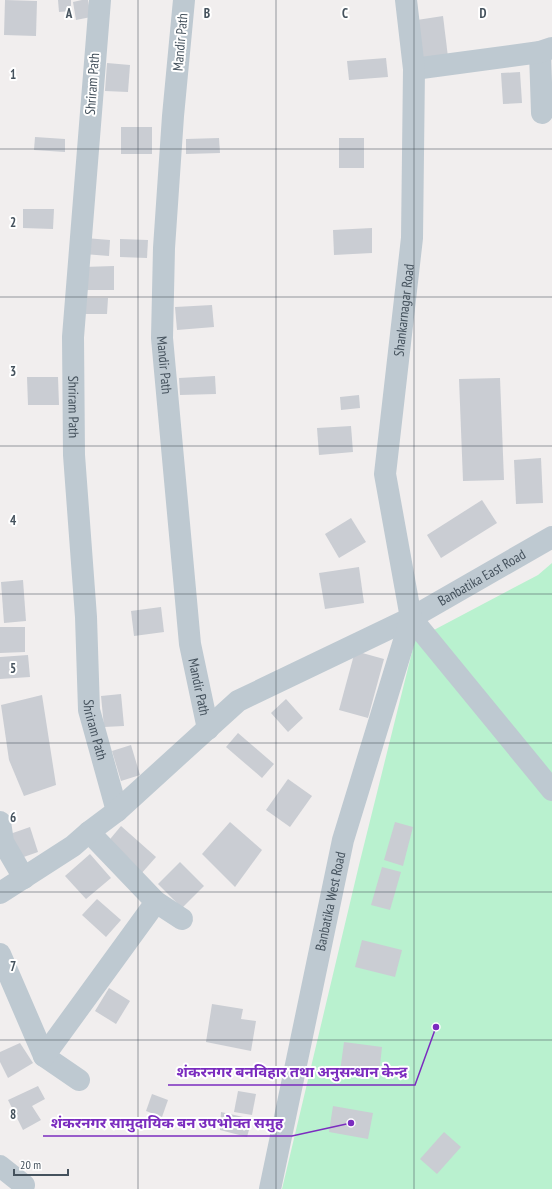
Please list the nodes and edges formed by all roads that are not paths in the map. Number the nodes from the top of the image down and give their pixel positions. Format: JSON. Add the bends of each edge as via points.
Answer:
{"nodes":[{"id":1,"x":100,"y":0,"type":"edge"},
{"id":2,"x":184,"y":0,"type":"edge"},
{"id":3,"x":406,"y":0,"type":"edge"},
{"id":4,"x":546,"y":50,"type":"edge"},
{"id":5,"x":414,"y":69,"type":"junction"},
{"id":6,"x":542,"y":113,"type":"dead end"},
{"id":7,"x":552,"y":537,"type":"edge"},
{"id":8,"x":411,"y":618,"type":"junction"},
{"id":9,"x":208,"y":729,"type":"junction"},
{"id":10,"x":552,"y":790,"type":"edge"},
{"id":11,"x":117,"y":811,"type":"junction"},
{"id":12,"x":0,"y":822,"type":"edge"},
{"id":13,"x":89,"y":832,"type":"junction"},
{"id":14,"x":24,"y":878,"type":"junction"},
{"id":15,"x":0,"y":893,"type":"edge"},
{"id":16,"x":156,"y":902,"type":"junction"},
{"id":17,"x":182,"y":919,"type":"dead end"},
{"id":18,"x":0,"y":954,"type":"edge"},
{"id":19,"x":44,"y":1056,"type":"junction"},
{"id":20,"x":79,"y":1080,"type":"dead end"},
{"id":21,"x":0,"y":1166,"type":"edge"},
{"id":22,"x":24,"y":1185,"type":"dead end"},
{"id":23,"x":270,"y":1189,"type":"edge"}],
"edges":[{"from":1,"to":11,"type":"street","name":"Shriram Path","via":[[73,337],[74,455],[86,617],[89,710]]},
{"from":2,"to":9,"type":"street","name":"Mandir Path","via":[[164,248],[162,338],[190,644]]},
{"from":3,"to":5,"type":"street","name":"Shankarnagar Road"},
{"from":4,"to":5,"type":"street"},
{"from":4,"to":6,"type":"street"},
{"from":5,"to":8,"type":"street","name":"Shankarnagar Road","via":[[412,238],[385,474]]},
{"from":7,"to":8,"type":"street","name":"Banbatika East Road"},
{"from":8,"to":9,"type":"street","name":"Banbatika East Road","via":[[238,702]]},
{"from":8,"to":10,"type":"street"},
{"from":8,"to":23,"type":"street","name":"Banbatika West Road","via":[[343,840]]},
{"from":9,"to":11,"type":"street","name":"Banbatika East Road"},
{"from":11,"to":13,"type":"street","name":"Banbatika East Road"},
{"from":12,"to":14,"type":"street","via":[[3,842]]},
{"from":13,"to":14,"type":"street","name":"Banbatika East Road"},
{"from":13,"to":16,"type":"street"},
{"from":14,"to":15,"type":"street","name":"Banbatika East Road"},
{"from":16,"to":17,"type":"street"},
{"from":16,"to":19,"type":"street"},
{"from":18,"to":19,"type":"street"},
{"from":19,"to":20,"type":"street"},
{"from":21,"to":22,"type":"street"}]}
